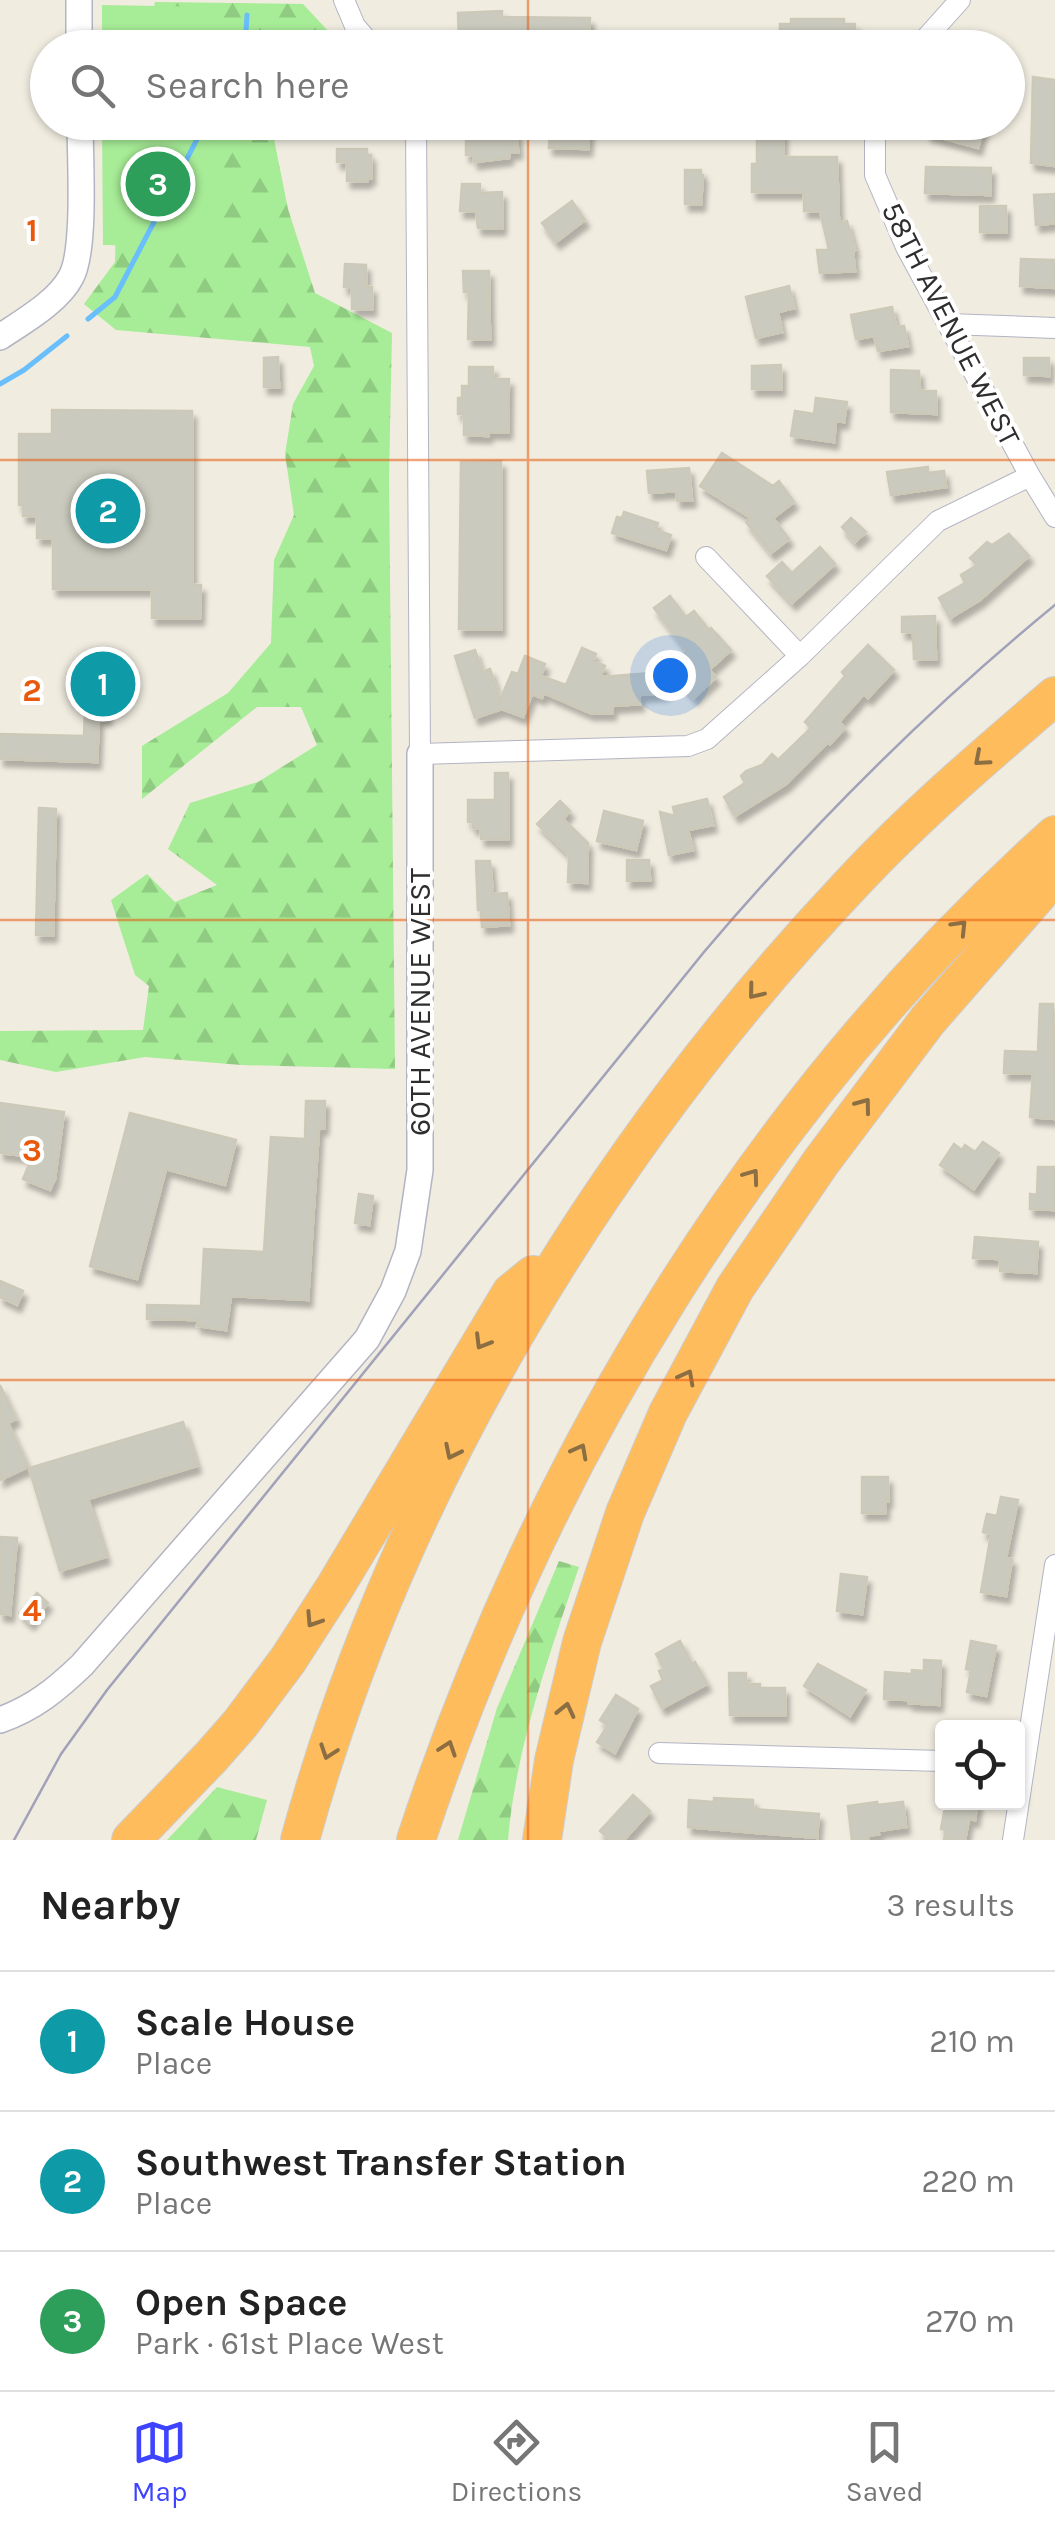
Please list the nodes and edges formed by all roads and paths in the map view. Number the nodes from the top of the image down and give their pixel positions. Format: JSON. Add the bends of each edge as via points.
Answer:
{"nodes":[{"id":1,"x":79,"y":0,"type":"edge"},
{"id":2,"x":344,"y":0,"type":"edge"},
{"id":3,"x":960,"y":0,"type":"edge"},
{"id":4,"x":80,"y":30,"type":"edge"},
{"id":5,"x":358,"y":30,"type":"edge"},
{"id":6,"x":934,"y":30,"type":"edge"},
{"id":7,"x":80,"y":140,"type":"edge"},
{"id":8,"x":416,"y":140,"type":"edge"},
{"id":9,"x":876,"y":140,"type":"edge"},
{"id":10,"x":948,"y":324,"type":"junction"},
{"id":11,"x":1055,"y":328,"type":"edge"},
{"id":12,"x":0,"y":337,"type":"edge"},
{"id":13,"x":1030,"y":476,"type":"junction"},
{"id":14,"x":1055,"y":516,"type":"edge"},
{"id":15,"x":706,"y":558,"type":"dead end"},
{"id":16,"x":800,"y":656,"type":"junction"},
{"id":17,"x":1055,"y":696,"type":"edge"},
{"id":18,"x":420,"y":754,"type":"junction"},
{"id":19,"x":1055,"y":836,"type":"edge"},
{"id":20,"x":1055,"y":875,"type":"edge"},
{"id":21,"x":569,"y":1245,"type":"junction"},
{"id":22,"x":1055,"y":1565,"type":"edge"},
{"id":23,"x":0,"y":1720,"type":"edge"},
{"id":24,"x":1025,"y":1735,"type":"edge"},
{"id":25,"x":660,"y":1753,"type":"dead end"},
{"id":26,"x":935,"y":1761,"type":"edge"},
{"id":27,"x":1016,"y":1810,"type":"edge"},
{"id":28,"x":131,"y":1840,"type":"edge"},
{"id":29,"x":300,"y":1840,"type":"edge"},
{"id":30,"x":416,"y":1840,"type":"edge"},
{"id":31,"x":542,"y":1840,"type":"edge"},
{"id":32,"x":1013,"y":1840,"type":"edge"}],
"edges":[{"from":1,"to":4,"type":"street"},
{"from":2,"to":5,"type":"street"},
{"from":3,"to":6,"type":"street"},
{"from":7,"to":12,"type":"street","via":[[80,238],[72,277]]},
{"from":8,"to":18,"type":"street","name":"60TH AVENUE WEST"},
{"from":9,"to":10,"type":"street","name":"58TH AVENUE WEST","via":[[875,174]]},
{"from":10,"to":11,"type":"street"},
{"from":10,"to":13,"type":"street","name":"58TH AVENUE WEST"},
{"from":13,"to":14,"type":"street","name":"58TH AVENUE WEST"},
{"from":13,"to":16,"type":"street","via":[[938,522]]},
{"from":15,"to":16,"type":"street"},
{"from":16,"to":18,"type":"street","via":[[717,732],[688,746]]},
{"from":17,"to":21,"type":"highway","one_way":true,"via":[[945,791],[775,967],[695,1064]]},
{"from":18,"to":23,"type":"street","name":"60TH AVENUE WEST","via":[[420,1170],[408,1251],[393,1291],[366,1339],[82,1665],[50,1694]]},
{"from":30,"to":19,"type":"highway","one_way":true,"via":[[520,1572],[637,1350],[728,1210],[854,1044],[934,953]]},
{"from":31,"to":20,"type":"highway","one_way":true,"via":[[582,1642],[668,1412],[735,1288],[822,1162],[928,1020]]},
{"from":21,"to":28,"type":"highway","one_way":true,"via":[[511,1293],[271,1683]]},
{"from":21,"to":29,"type":"highway","one_way":true,"via":[[423,1510],[346,1698]]},
{"from":22,"to":24,"type":"street"},
{"from":25,"to":26,"type":"street"},
{"from":27,"to":32,"type":"street"}]}
